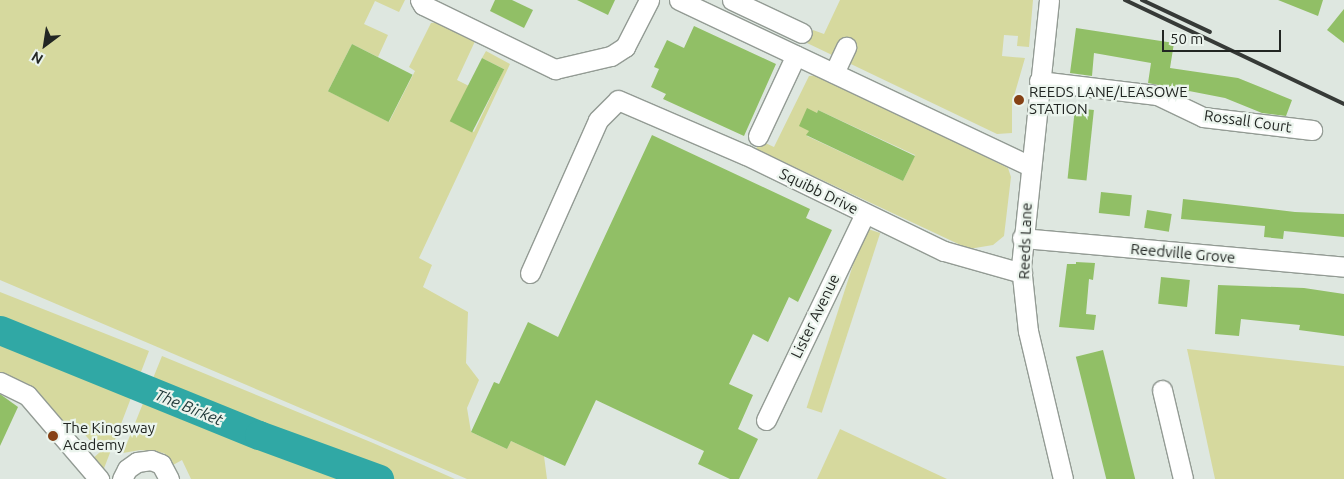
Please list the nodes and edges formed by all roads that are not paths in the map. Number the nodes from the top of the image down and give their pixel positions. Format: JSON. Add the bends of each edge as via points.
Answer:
{"nodes":[{"id":1,"x":420,"y":0,"type":"edge"},
{"id":2,"x":649,"y":0,"type":"edge"},
{"id":3,"x":680,"y":0,"type":"edge"},
{"id":4,"x":732,"y":0,"type":"edge"},
{"id":5,"x":1049,"y":0,"type":"edge"},
{"id":6,"x":715,"y":8,"type":"edge"},
{"id":7,"x":846,"y":47,"type":"dead end"},
{"id":8,"x":794,"y":54,"type":"junction"},
{"id":9,"x":834,"y":73,"type":"junction"},
{"id":10,"x":1039,"y":81,"type":"junction"},
{"id":11,"x":1312,"y":130,"type":"dead end"},
{"id":12,"x":758,"y":136,"type":"dead end"},
{"id":13,"x":1030,"y":166,"type":"junction"},
{"id":14,"x":865,"y":213,"type":"junction"},
{"id":15,"x":1022,"y":238,"type":"junction"},
{"id":16,"x":1344,"y":267,"type":"edge"},
{"id":17,"x":1022,"y":273,"type":"junction"},
{"id":18,"x":530,"y":274,"type":"dead end"},
{"id":19,"x":0,"y":382,"type":"edge"},
{"id":20,"x":1162,"y":390,"type":"dead end"},
{"id":21,"x":766,"y":420,"type":"dead end"},
{"id":22,"x":99,"y":479,"type":"edge"},
{"id":23,"x":122,"y":479,"type":"edge"},
{"id":24,"x":169,"y":479,"type":"edge"},
{"id":25,"x":1063,"y":479,"type":"edge"},
{"id":26,"x":1183,"y":479,"type":"edge"}],
"edges":[{"from":1,"to":2,"type":"street","via":[[423,6],[555,69],[611,56],[625,47]]},
{"from":3,"to":6,"type":"street"},
{"from":4,"to":8,"type":"street","via":[[804,30]]},
{"from":5,"to":10,"type":"street","name":"Reeds Lane"},
{"from":6,"to":8,"type":"street"},
{"from":7,"to":9,"type":"street"},
{"from":8,"to":9,"type":"street"},
{"from":8,"to":12,"type":"street"},
{"from":9,"to":13,"type":"street"},
{"from":10,"to":11,"type":"street","name":"Rossall Court","via":[[1157,94],[1203,117]]},
{"from":10,"to":13,"type":"street","name":"Reeds Lane"},
{"from":13,"to":15,"type":"street","name":"Reeds Lane"},
{"from":14,"to":17,"type":"street","name":"Squibb Drive","via":[[944,251]]},
{"from":14,"to":18,"type":"street","name":"Squibb Drive","via":[[746,155],[618,100],[598,120]]},
{"from":14,"to":21,"type":"street","name":"Lister Avenue"},
{"from":15,"to":16,"type":"street","name":"Reedville Grove"},
{"from":15,"to":17,"type":"street","name":"Reeds Lane"},
{"from":17,"to":25,"type":"street","name":"Reeds Lane","via":[[1028,331]]},
{"from":19,"to":22,"type":"street","via":[[27,395]]},
{"from":20,"to":26,"type":"street"},
{"from":23,"to":24,"type":"street","via":[[127,469],[137,462],[151,460],[162,464]]}]}
